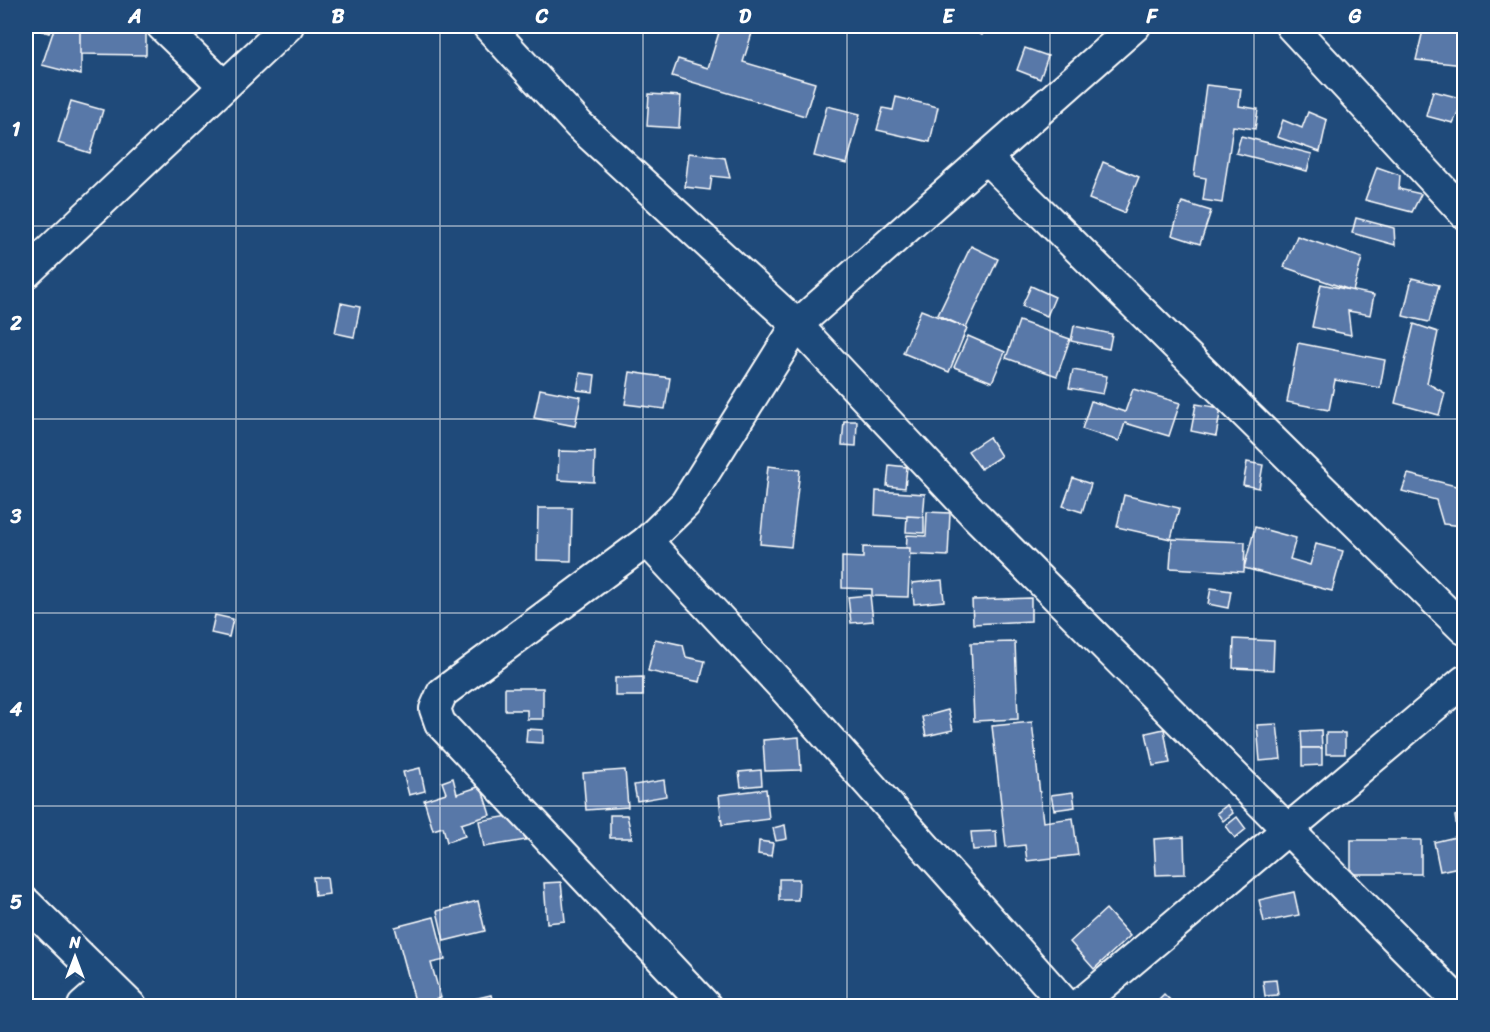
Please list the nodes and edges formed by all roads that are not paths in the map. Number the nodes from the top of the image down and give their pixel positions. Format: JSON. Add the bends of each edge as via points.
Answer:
{"nodes":[{"id":1,"x":162,"y":26,"type":"edge"},
{"id":2,"x":288,"y":26,"type":"edge"},
{"id":3,"x":488,"y":26,"type":"edge"},
{"id":4,"x":1135,"y":26,"type":"edge"},
{"id":5,"x":1291,"y":26,"type":"edge"},
{"id":6,"x":224,"y":86,"type":"junction"},
{"id":7,"x":987,"y":159,"type":"junction"},
{"id":8,"x":1464,"y":213,"type":"edge"},
{"id":9,"x":28,"y":266,"type":"edge"},
{"id":10,"x":797,"y":325,"type":"junction"},
{"id":11,"x":646,"y":541,"type":"junction"},
{"id":12,"x":1464,"y":629,"type":"edge"},
{"id":13,"x":1464,"y":681,"type":"edge"},
{"id":14,"x":1287,"y":829,"type":"junction"},
{"id":15,"x":26,"y":903,"type":"edge"},
{"id":16,"x":108,"y":984,"type":"junction"},
{"id":17,"x":83,"y":1006,"type":"edge"},
{"id":18,"x":131,"y":1006,"type":"edge"},
{"id":19,"x":706,"y":1006,"type":"edge"},
{"id":20,"x":1067,"y":1006,"type":"edge"},
{"id":21,"x":1078,"y":1006,"type":"edge"},
{"id":22,"x":1463,"y":1006,"type":"edge"}],
"edges":[{"from":1,"to":6,"type":"street"},
{"from":2,"to":6,"type":"street"},
{"from":3,"to":10,"type":"street","via":[[579,125]]},
{"from":4,"to":7,"type":"street"},
{"from":5,"to":8,"type":"street"},
{"from":6,"to":9,"type":"street"},
{"from":7,"to":10,"type":"street"},
{"from":7,"to":12,"type":"street"},
{"from":10,"to":11,"type":"street","via":[[685,504]]},
{"from":10,"to":14,"type":"street","via":[[975,515]]},
{"from":11,"to":19,"type":"street","via":[[442,693],[435,709],[440,723]]},
{"from":11,"to":20,"type":"street","via":[[783,687]]},
{"from":13,"to":14,"type":"street"},
{"from":14,"to":21,"type":"street"},
{"from":14,"to":22,"type":"street"},
{"from":15,"to":16,"type":"street"},
{"from":16,"to":17,"type":"street"},
{"from":16,"to":18,"type":"street"}]}
